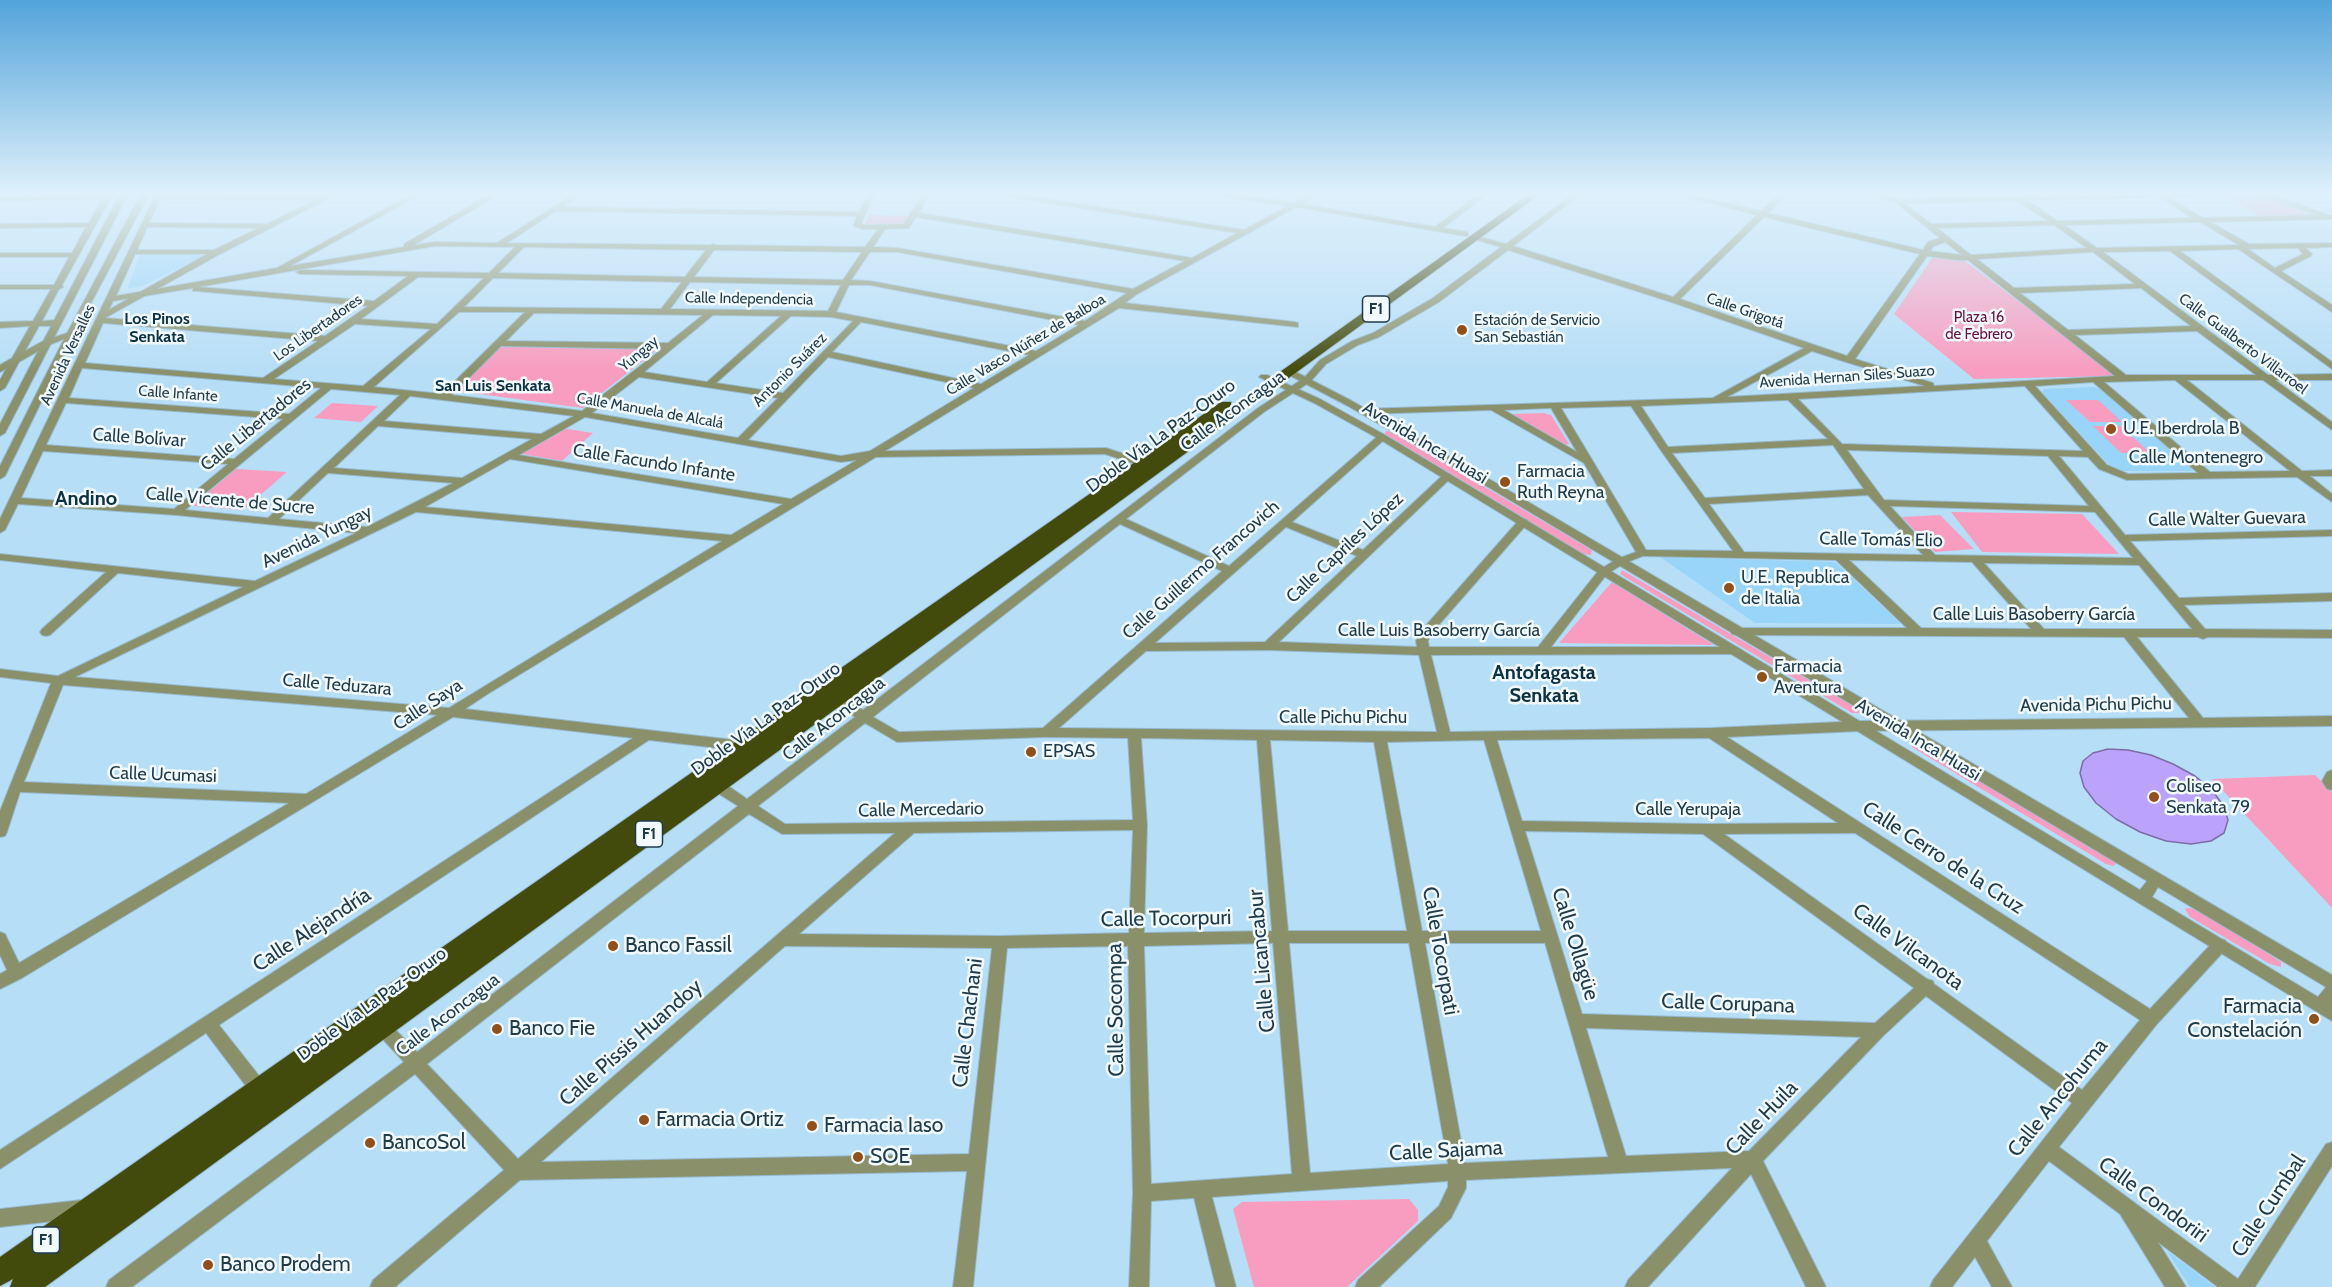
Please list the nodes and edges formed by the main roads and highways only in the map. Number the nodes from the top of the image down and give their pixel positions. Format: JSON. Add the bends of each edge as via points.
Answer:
{"nodes":[{"id":1,"x":1449,"y":252,"type":"edge"},
{"id":2,"x":1449,"y":252,"type":"edge"},
{"id":3,"x":1281,"y":380,"type":"junction"},
{"id":4,"x":0,"y":1273,"type":"edge"},
{"id":5,"x":23,"y":1287,"type":"edge"}],
"edges":[{"from":1,"to":3,"type":"highway","name":"Doble Vía La Paz-Oruro","number":"F1"},
{"from":2,"to":3,"type":"highway","name":"Doble Vía La Paz-Oruro","number":"F1"},
{"from":3,"to":4,"type":"highway","name":"Doble Vía La Paz-Oruro","number":"F1","via":[[1143,463]]},
{"from":3,"to":5,"type":"highway","name":"Doble Vía La Paz-Oruro","number":"F1"}]}
